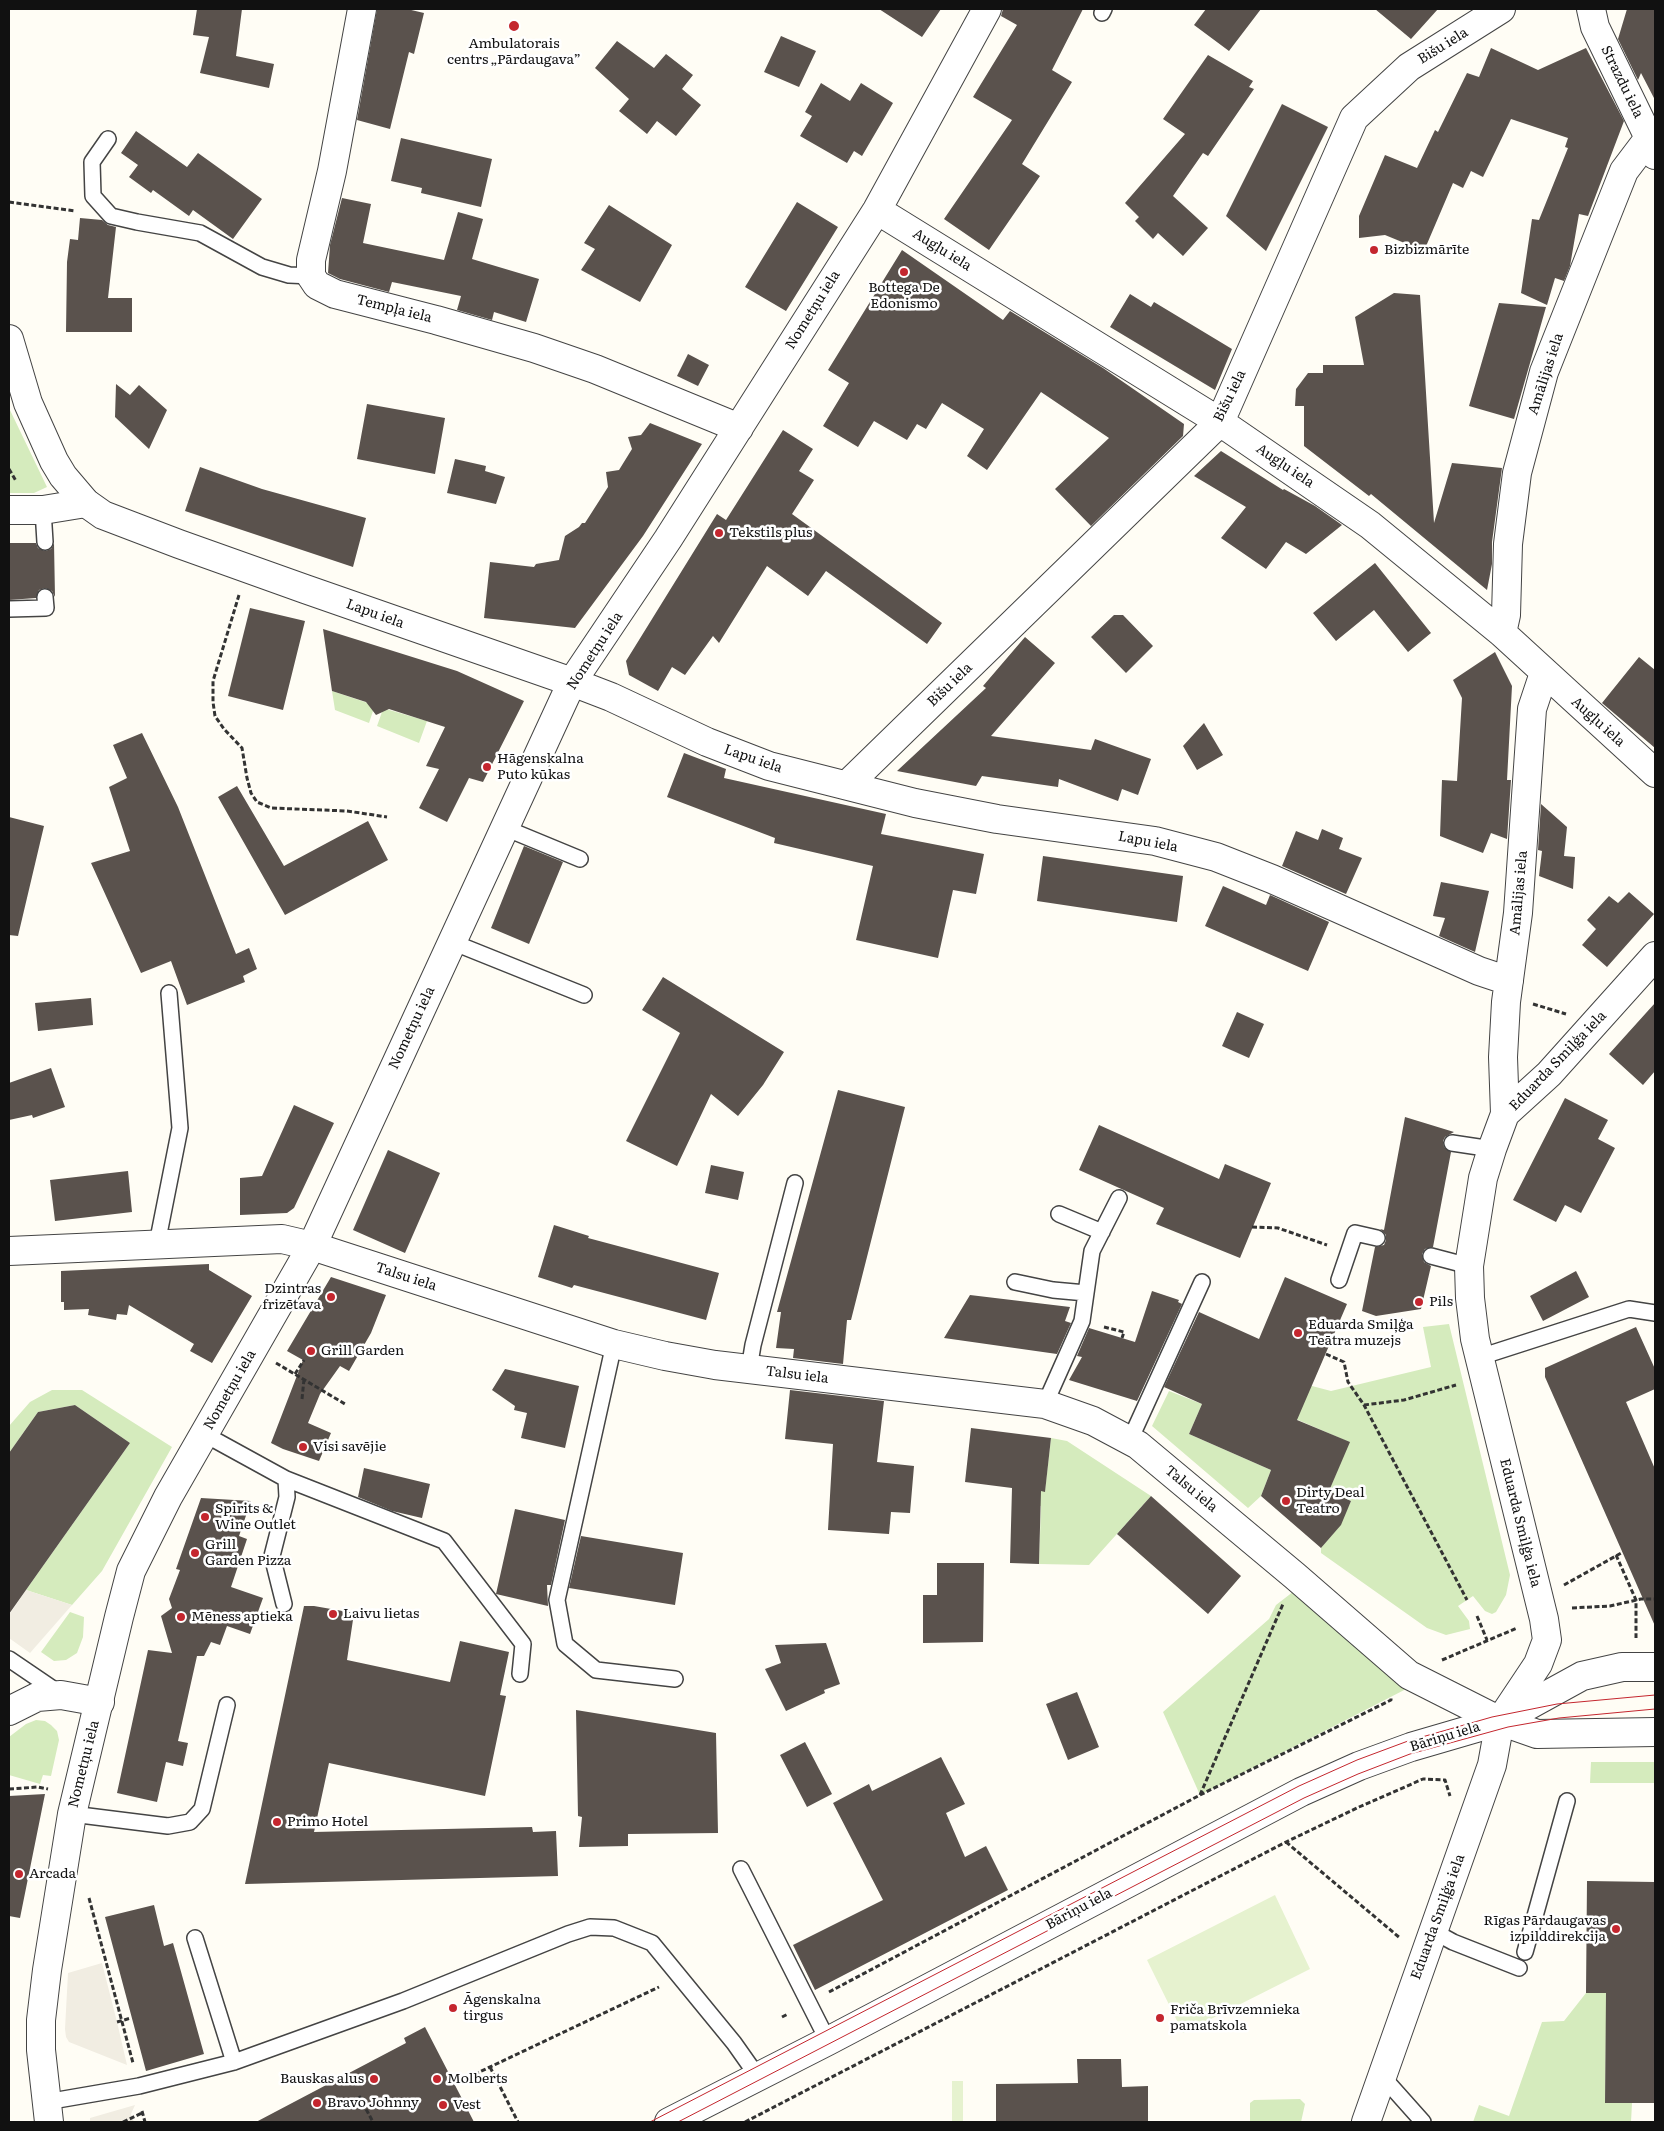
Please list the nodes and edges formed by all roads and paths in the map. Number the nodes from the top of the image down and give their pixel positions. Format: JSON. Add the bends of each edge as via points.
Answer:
{"nodes":[{"id":1,"x":362,"y":9,"type":"edge"},
{"id":2,"x":987,"y":9,"type":"edge"},
{"id":3,"x":1501,"y":9,"type":"edge"},
{"id":4,"x":1591,"y":9,"type":"edge"},
{"id":5,"x":108,"y":139,"type":"dead end"},
{"id":6,"x":1653,"y":143,"type":"edge"},
{"id":7,"x":9,"y":202,"type":"edge"},
{"id":8,"x":877,"y":210,"type":"junction"},
{"id":9,"x":111,"y":216,"type":"junction"},
{"id":10,"x":311,"y":276,"type":"junction"},
{"id":11,"x":9,"y":338,"type":"edge"},
{"id":12,"x":1220,"y":422,"type":"junction"},
{"id":13,"x":739,"y":428,"type":"junction"},
{"id":14,"x":86,"y":503,"type":"junction"},
{"id":15,"x":9,"y":510,"type":"edge"},
{"id":16,"x":43,"y":510,"type":"junction"},
{"id":17,"x":45,"y":542,"type":"dead end"},
{"id":18,"x":240,"y":592,"type":"dead end"},
{"id":19,"x":45,"y":597,"type":"dead end"},
{"id":20,"x":9,"y":609,"type":"edge"},
{"id":21,"x":1502,"y":633,"type":"junction"},
{"id":22,"x":1544,"y":673,"type":"junction"},
{"id":23,"x":572,"y":682,"type":"junction"},
{"id":24,"x":1655,"y":773,"type":"edge"},
{"id":25,"x":847,"y":785,"type":"junction"},
{"id":26,"x":387,"y":817,"type":"dead end"},
{"id":27,"x":505,"y":828,"type":"junction"},
{"id":28,"x":580,"y":859,"type":"dead end"},
{"id":29,"x":452,"y":942,"type":"junction"},
{"id":30,"x":1655,"y":956,"type":"edge"},
{"id":31,"x":1508,"y":981,"type":"junction"},
{"id":32,"x":169,"y":994,"type":"dead end"},
{"id":33,"x":584,"y":995,"type":"dead end"},
{"id":34,"x":1596,"y":1024,"type":"junction"},
{"id":35,"x":1505,"y":1114,"type":"junction"},
{"id":36,"x":1452,"y":1143,"type":"dead end"},
{"id":37,"x":1492,"y":1149,"type":"junction"},
{"id":38,"x":795,"y":1183,"type":"dead end"},
{"id":39,"x":1119,"y":1198,"type":"dead end"},
{"id":40,"x":1059,"y":1214,"type":"dead end"},
{"id":41,"x":1252,"y":1227,"type":"dead end"},
{"id":42,"x":1102,"y":1232,"type":"junction"},
{"id":43,"x":1377,"y":1238,"type":"dead end"},
{"id":44,"x":157,"y":1244,"type":"junction"},
{"id":45,"x":312,"y":1246,"type":"junction"},
{"id":46,"x":9,"y":1251,"type":"edge"},
{"id":47,"x":1348,"y":1253,"type":"junction"},
{"id":48,"x":1432,"y":1256,"type":"dead end"},
{"id":49,"x":1469,"y":1266,"type":"junction"},
{"id":50,"x":1339,"y":1280,"type":"dead end"},
{"id":51,"x":1015,"y":1282,"type":"dead end"},
{"id":52,"x":1202,"y":1282,"type":"dead end"},
{"id":53,"x":1086,"y":1293,"type":"junction"},
{"id":54,"x":1655,"y":1313,"type":"edge"},
{"id":55,"x":614,"y":1344,"type":"junction"},
{"id":56,"x":1326,"y":1354,"type":"dead end"},
{"id":57,"x":1480,"y":1356,"type":"junction"},
{"id":58,"x":269,"y":1360,"type":"dead end"},
{"id":59,"x":304,"y":1360,"type":"dead end"},
{"id":60,"x":749,"y":1369,"type":"junction"},
{"id":61,"x":295,"y":1374,"type":"junction"},
{"id":62,"x":304,"y":1379,"type":"junction"},
{"id":63,"x":1451,"y":1387,"type":"dead end"},
{"id":64,"x":302,"y":1399,"type":"dead end"},
{"id":65,"x":345,"y":1404,"type":"dead end"},
{"id":66,"x":1044,"y":1404,"type":"junction"},
{"id":67,"x":1364,"y":1404,"type":"junction"},
{"id":68,"x":204,"y":1434,"type":"junction"},
{"id":69,"x":1130,"y":1440,"type":"junction"},
{"id":70,"x":286,"y":1479,"type":"junction"},
{"id":71,"x":1623,"y":1552,"type":"dead end"},
{"id":72,"x":1616,"y":1555,"type":"junction"},
{"id":73,"x":1295,"y":1576,"type":"junction"},
{"id":74,"x":1559,"y":1588,"type":"dead end"},
{"id":75,"x":1655,"y":1599,"type":"edge"},
{"id":76,"x":1467,"y":1600,"type":"dead end"},
{"id":77,"x":1636,"y":1600,"type":"junction"},
{"id":78,"x":284,"y":1604,"type":"dead end"},
{"id":79,"x":1477,"y":1616,"type":"dead end"},
{"id":80,"x":1544,"y":1619,"type":"junction"},
{"id":81,"x":1487,"y":1640,"type":"junction"},
{"id":82,"x":1636,"y":1645,"type":"dead end"},
{"id":83,"x":9,"y":1659,"type":"edge"},
{"id":84,"x":1655,"y":1667,"type":"edge"},
{"id":85,"x":520,"y":1674,"type":"dead end"},
{"id":86,"x":1409,"y":1675,"type":"junction"},
{"id":87,"x":675,"y":1678,"type":"dead end"},
{"id":88,"x":61,"y":1695,"type":"junction"},
{"id":89,"x":100,"y":1702,"type":"junction"},
{"id":90,"x":227,"y":1705,"type":"dead end"},
{"id":91,"x":9,"y":1711,"type":"edge"},
{"id":92,"x":1500,"y":1721,"type":"junction"},
{"id":93,"x":1655,"y":1732,"type":"edge"},
{"id":94,"x":1445,"y":1780,"type":"dead end"},
{"id":95,"x":9,"y":1789,"type":"edge"},
{"id":96,"x":56,"y":1791,"type":"dead end"},
{"id":97,"x":1200,"y":1795,"type":"junction"},
{"id":98,"x":1567,"y":1801,"type":"dead end"},
{"id":99,"x":72,"y":1814,"type":"junction"},
{"id":100,"x":1286,"y":1842,"type":"junction"},
{"id":101,"x":741,"y":1869,"type":"dead end"},
{"id":102,"x":88,"y":1895,"type":"dead end"},
{"id":103,"x":1433,"y":1931,"type":"junction"},
{"id":104,"x":195,"y":1938,"type":"dead end"},
{"id":105,"x":1524,"y":1952,"type":"dead end"},
{"id":106,"x":1424,"y":1956,"type":"junction"},
{"id":107,"x":1519,"y":1968,"type":"dead end"},
{"id":108,"x":680,"y":1977,"type":"junction"},
{"id":109,"x":808,"y":2003,"type":"junction"},
{"id":110,"x":782,"y":2017,"type":"dead end"},
{"id":111,"x":131,"y":2018,"type":"dead end"},
{"id":112,"x":122,"y":2021,"type":"junction"},
{"id":113,"x":116,"y":2022,"type":"dead end"},
{"id":114,"x":828,"y":2041,"type":"junction"},
{"id":115,"x":234,"y":2062,"type":"junction"},
{"id":116,"x":490,"y":2067,"type":"junction"},
{"id":117,"x":135,"y":2069,"type":"dead end"},
{"id":118,"x":1382,"y":2076,"type":"junction"},
{"id":119,"x":758,"y":2077,"type":"junction"},
{"id":120,"x":454,"y":2084,"type":"dead end"},
{"id":121,"x":359,"y":2096,"type":"dead end"},
{"id":122,"x":333,"y":2100,"type":"dead end"},
{"id":123,"x":141,"y":2104,"type":"dead end"},
{"id":124,"x":338,"y":2107,"type":"dead end"},
{"id":125,"x":48,"y":2112,"type":"edge"},
{"id":126,"x":142,"y":2113,"type":"junction"},
{"id":127,"x":123,"y":2122,"type":"edge"},
{"id":128,"x":145,"y":2122,"type":"edge"},
{"id":129,"x":373,"y":2122,"type":"edge"},
{"id":130,"x":518,"y":2122,"type":"edge"},
{"id":131,"x":669,"y":2122,"type":"edge"},
{"id":132,"x":745,"y":2122,"type":"edge"},
{"id":133,"x":1366,"y":2122,"type":"edge"},
{"id":134,"x":1423,"y":2122,"type":"edge"}],
"edges":[{"from":1,"to":10,"type":"street","via":[[332,171],[311,260]]},
{"from":2,"to":8,"type":"street","name":"Nometņu iela"},
{"from":3,"to":12,"type":"street","name":"Bišu iela","via":[[1409,67],[1354,118]]},
{"from":4,"to":6,"type":"street","name":"Strazdu iela","via":[[1595,27]]},
{"from":5,"to":9,"type":"lane","via":[[92,162],[93,196]]},
{"from":6,"to":21,"type":"street","name":"Amālijas iela","via":[[1624,171],[1544,372],[1517,473]]},
{"from":7,"to":9,"type":"path"},
{"from":8,"to":12,"type":"street","name":"Augļu iela"},
{"from":8,"to":13,"type":"street","name":"Nometņu iela"},
{"from":9,"to":10,"type":"lane","via":[[200,233],[262,267],[289,275]]},
{"from":10,"to":13,"type":"street","name":"Tempļa iela","via":[[317,285],[335,294],[534,348],[595,369]]},
{"from":11,"to":14,"type":"street","name":"Lapu iela","via":[[28,403],[43,438],[63,476]]},
{"from":12,"to":21,"type":"street","name":"Augļu iela","via":[[1370,524]]},
{"from":12,"to":25,"type":"street","name":"Bišu iela"},
{"from":13,"to":23,"type":"street","name":"Nometņu iela"},
{"from":14,"to":16,"type":"street"},
{"from":14,"to":23,"type":"street","name":"Lapu iela","via":[[103,515],[179,544]]},
{"from":15,"to":16,"type":"street"},
{"from":16,"to":17,"type":"lane"},
{"from":18,"to":26,"type":"path","via":[[215,672],[212,702],[224,729],[242,748],[254,798],[271,808],[347,811]]},
{"from":19,"to":20,"type":"lane","via":[[46,608]]},
{"from":21,"to":22,"type":"street","name":"Augļu iela"},
{"from":22,"to":24,"type":"street","name":"Augļu iela"},
{"from":22,"to":31,"type":"street","name":"Amālijas iela","via":[[1532,709],[1518,913]]},
{"from":23,"to":25,"type":"street","name":"Lapu iela","via":[[769,766]]},
{"from":23,"to":27,"type":"street","name":"Nometņu iela"},
{"from":25,"to":31,"type":"street","name":"Lapu iela","via":[[915,804],[1155,841],[1216,857],[1478,971]]},
{"from":27,"to":28,"type":"lane"},
{"from":27,"to":29,"type":"street","name":"Nometņu iela"},
{"from":29,"to":33,"type":"lane"},
{"from":29,"to":45,"type":"street","name":"Nometņu iela"},
{"from":30,"to":34,"type":"street","name":"Eduarda Smiļģa iela"},
{"from":31,"to":34,"type":"path","via":[[1522,1000],[1566,1014],[1575,1013]]},
{"from":31,"to":35,"type":"street","name":"Amālijas iela","via":[[1503,1057]]},
{"from":32,"to":44,"type":"lane","via":[[180,1128]]},
{"from":34,"to":35,"type":"street","name":"Eduarda Smiļģa iela","via":[[1549,1074]]},
{"from":35,"to":37,"type":"street","name":"Eduarda Smiļģa iela"},
{"from":36,"to":37,"type":"lane"},
{"from":37,"to":49,"type":"street","name":"Eduarda Smiļģa iela","via":[[1483,1178]]},
{"from":38,"to":60,"type":"lane"},
{"from":39,"to":42,"type":"lane"},
{"from":40,"to":42,"type":"lane"},
{"from":41,"to":47,"type":"path","via":[[1278,1228]]},
{"from":42,"to":53,"type":"lane","via":[[1092,1251]]},
{"from":43,"to":47,"type":"lane","via":[[1355,1233]]},
{"from":44,"to":45,"type":"street","name":"Talsu iela","via":[[282,1239]]},
{"from":44,"to":46,"type":"street","name":"Talsu iela"},
{"from":45,"to":55,"type":"street","name":"Talsu iela"},
{"from":45,"to":68,"type":"street","name":"Nometņu iela"},
{"from":47,"to":50,"type":"lane"},
{"from":48,"to":49,"type":"lane"},
{"from":49,"to":57,"type":"street","name":"Eduarda Smiļģa iela","via":[[1470,1298]]},
{"from":51,"to":53,"type":"lane"},
{"from":52,"to":69,"type":"lane"},
{"from":53,"to":66,"type":"lane","via":[[1082,1321]]},
{"from":54,"to":57,"type":"lane","via":[[1629,1308]]},
{"from":55,"to":60,"type":"street","name":"Talsu iela","via":[[673,1358]]},
{"from":55,"to":87,"type":"lane","via":[[557,1600],[565,1644],[596,1670]]},
{"from":56,"to":67,"type":"path","via":[[1344,1362],[1348,1382]]},
{"from":57,"to":80,"type":"street","name":"Eduarda Smiļģa iela"},
{"from":58,"to":61,"type":"path"},
{"from":59,"to":61,"type":"path"},
{"from":60,"to":66,"type":"street","name":"Talsu iela"},
{"from":61,"to":62,"type":"path"},
{"from":62,"to":64,"type":"path"},
{"from":62,"to":65,"type":"path"},
{"from":63,"to":67,"type":"path","via":[[1404,1400]]},
{"from":66,"to":69,"type":"street","name":"Talsu iela","via":[[1094,1421]]},
{"from":67,"to":76,"type":"path"},
{"from":68,"to":70,"type":"lane"},
{"from":68,"to":89,"type":"street","name":"Nometņu iela","via":[[168,1496],[131,1571]]},
{"from":69,"to":73,"type":"street","name":"Talsu iela"},
{"from":70,"to":78,"type":"lane","via":[[287,1496],[272,1556]]},
{"from":70,"to":85,"type":"lane","via":[[444,1541],[523,1644]]},
{"from":71,"to":72,"type":"path"},
{"from":72,"to":74,"type":"path"},
{"from":72,"to":77,"type":"path"},
{"from":73,"to":86,"type":"street","name":"Talsu iela"},
{"from":73,"to":97,"type":"path"},
{"from":75,"to":77,"type":"path"},
{"from":77,"to":80,"type":"path","via":[[1610,1606],[1567,1608]]},
{"from":77,"to":82,"type":"path"},
{"from":79,"to":81,"type":"path"},
{"from":80,"to":81,"type":"path"},
{"from":80,"to":92,"type":"street","name":"Eduarda Smiļģa iela","via":[[1547,1640],[1538,1664]]},
{"from":81,"to":86,"type":"path"},
{"from":83,"to":88,"type":"lane"},
{"from":84,"to":92,"type":"street","name":"Bāriņu iela","via":[[1622,1667],[1582,1676]]},
{"from":86,"to":92,"type":"street","name":"Talsu iela"},
{"from":86,"to":97,"type":"path","via":[[1391,1686],[1391,1700]]},
{"from":88,"to":89,"type":"street"},
{"from":88,"to":91,"type":"street","via":[[37,1697]]},
{"from":89,"to":99,"type":"street","name":"Nometņu iela"},
{"from":90,"to":99,"type":"lane","via":[[202,1809],[190,1822],[168,1826]]},
{"from":92,"to":93,"type":"street","via":[[1537,1734]]},
{"from":92,"to":103,"type":"street","name":"Eduarda Smiļģa iela","via":[[1492,1765]]},
{"from":92,"to":114,"type":"street","name":"Bāriņu iela","via":[[1411,1747],[1301,1792]]},
{"from":94,"to":100,"type":"path","via":[[1423,1780]]},
{"from":95,"to":96,"type":"path","via":[[38,1787]]},
{"from":97,"to":109,"type":"path"},
{"from":98,"to":105,"type":"lane"},
{"from":99,"to":125,"type":"street","name":"Nometņu iela","via":[[41,2020]]},
{"from":100,"to":106,"type":"path"},
{"from":100,"to":132,"type":"path"},
{"from":101,"to":109,"type":"lane"},
{"from":102,"to":112,"type":"path"},
{"from":103,"to":106,"type":"street","name":"Eduarda Smiļģa iela"},
{"from":103,"to":107,"type":"lane"},
{"from":104,"to":115,"type":"lane"},
{"from":106,"to":118,"type":"street","name":"Eduarda Smiļģa iela"},
{"from":108,"to":115,"type":"lane","via":[[652,1943],[614,1928],[590,1927],[403,2001]]},
{"from":108,"to":116,"type":"path"},
{"from":108,"to":119,"type":"lane"},
{"from":109,"to":110,"type":"path"},
{"from":109,"to":114,"type":"lane"},
{"from":111,"to":112,"type":"path"},
{"from":112,"to":113,"type":"path"},
{"from":112,"to":117,"type":"path"},
{"from":114,"to":119,"type":"street","name":"Bāriņu iela"},
{"from":115,"to":125,"type":"lane"},
{"from":116,"to":120,"type":"path"},
{"from":116,"to":130,"type":"path"},
{"from":118,"to":133,"type":"street","name":"Eduarda Smiļģa iela"},
{"from":118,"to":134,"type":"lane"},
{"from":119,"to":131,"type":"street","name":"Bāriņu iela"},
{"from":121,"to":129,"type":"path"},
{"from":122,"to":124,"type":"path"},
{"from":123,"to":126,"type":"path"},
{"from":126,"to":127,"type":"path"},
{"from":126,"to":128,"type":"path"}]}
